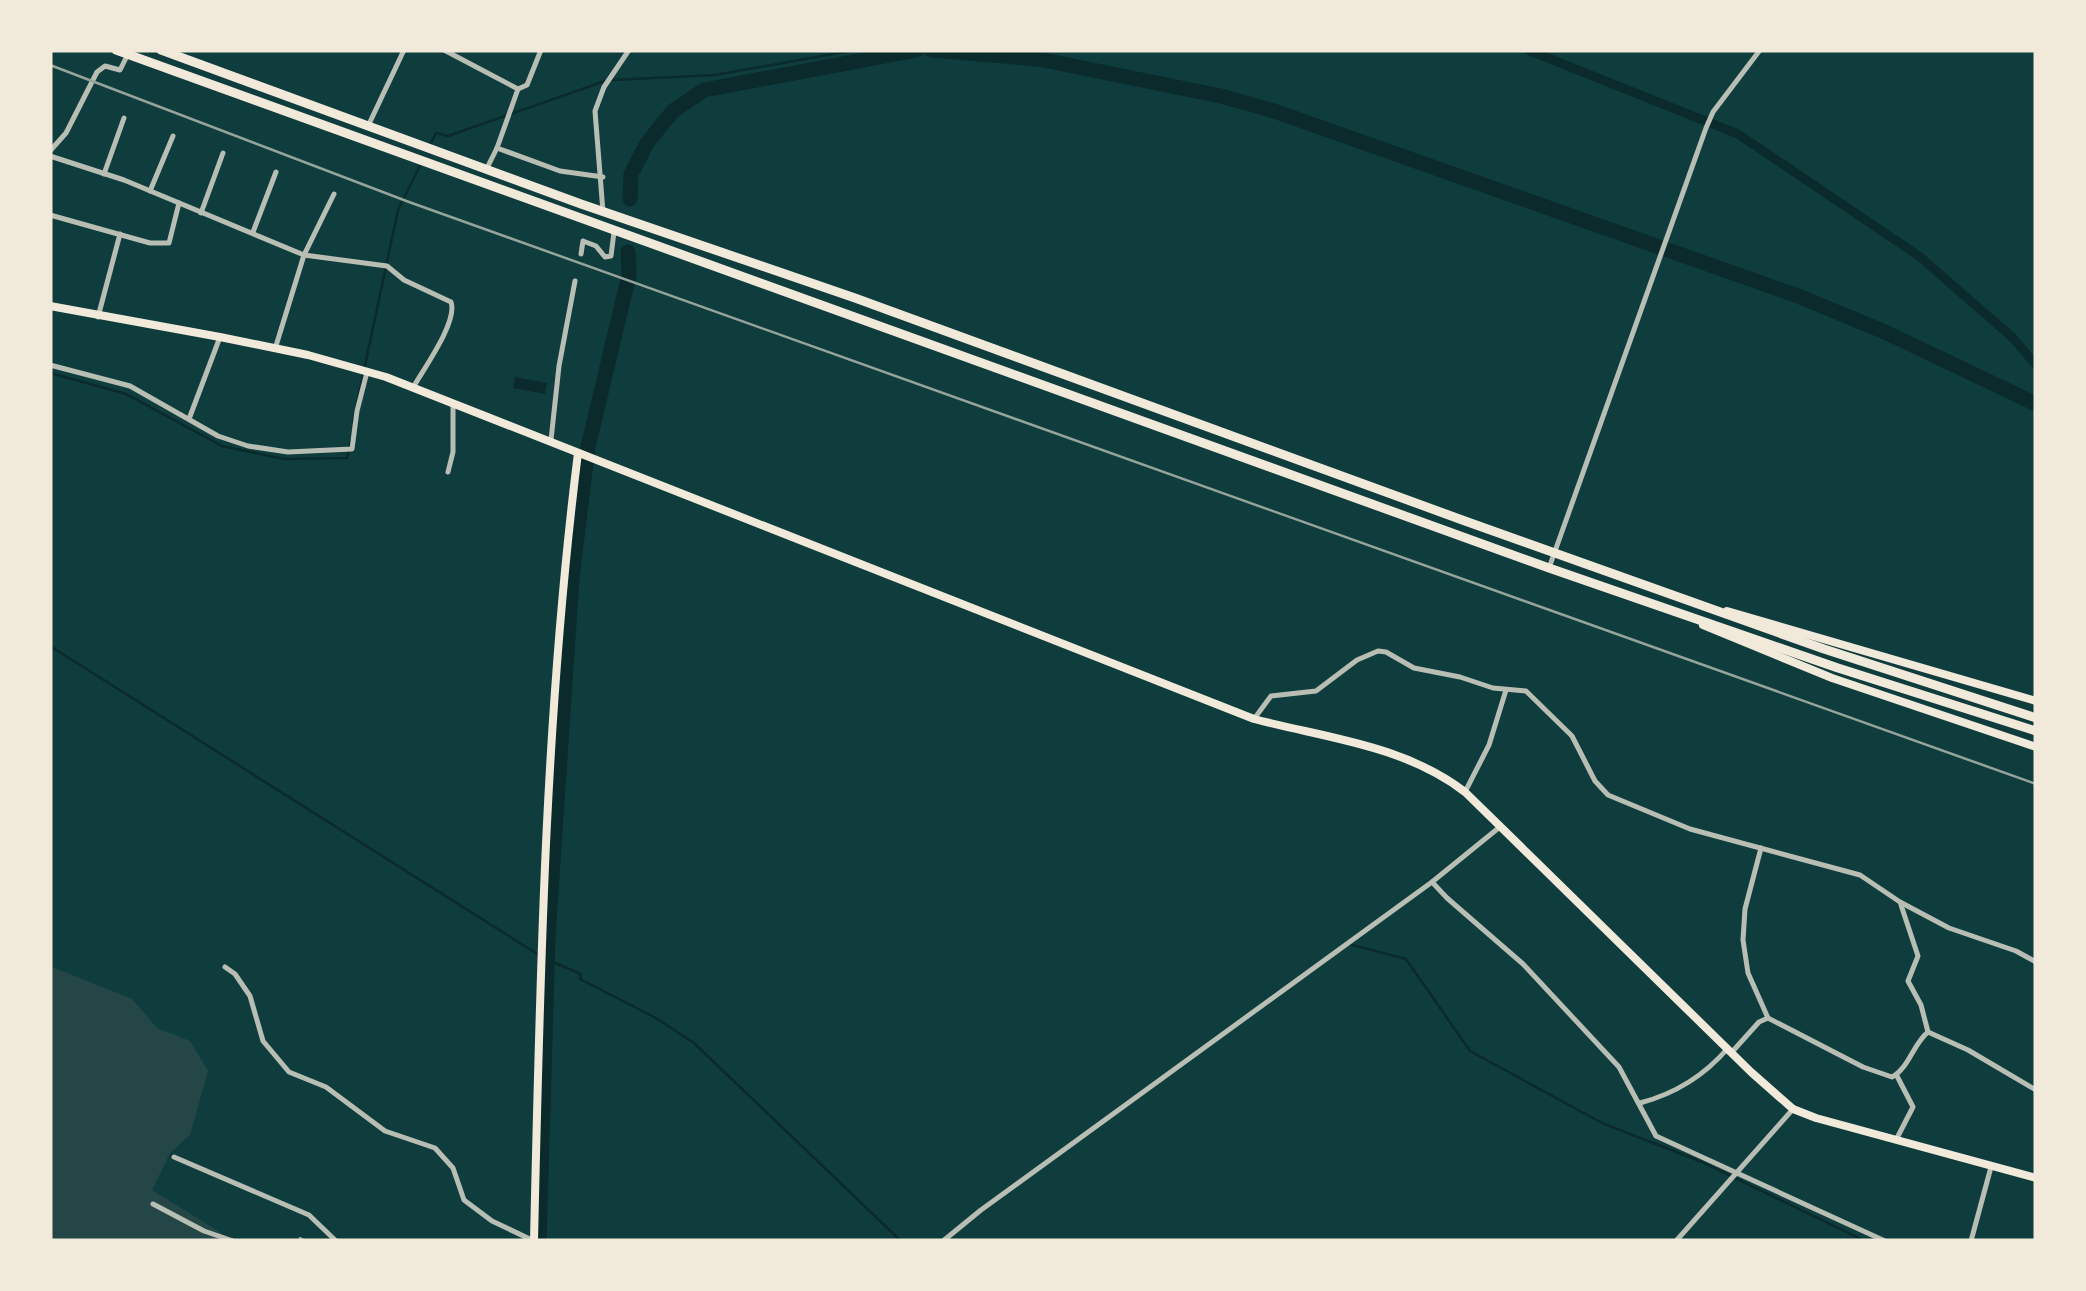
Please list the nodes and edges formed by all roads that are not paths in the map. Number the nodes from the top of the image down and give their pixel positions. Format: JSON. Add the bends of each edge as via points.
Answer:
{"nodes":[{"id":1,"x":116,"y":50,"type":"edge"},
{"id":2,"x":161,"y":50,"type":"edge"},
{"id":3,"x":404,"y":50,"type":"edge"},
{"id":4,"x":444,"y":50,"type":"edge"},
{"id":5,"x":541,"y":50,"type":"edge"},
{"id":6,"x":629,"y":50,"type":"edge"},
{"id":7,"x":1760,"y":50,"type":"edge"},
{"id":8,"x":129,"y":52,"type":"edge"},
{"id":9,"x":518,"y":89,"type":"junction"},
{"id":10,"x":124,"y":118,"type":"dead end"},
{"id":11,"x":368,"y":126,"type":"junction"},
{"id":12,"x":173,"y":136,"type":"dead end"},
{"id":13,"x":496,"y":148,"type":"junction"},
{"id":14,"x":50,"y":153,"type":"edge"},
{"id":15,"x":223,"y":153,"type":"dead end"},
{"id":16,"x":487,"y":168,"type":"junction"},
{"id":17,"x":276,"y":172,"type":"dead end"},
{"id":18,"x":104,"y":174,"type":"junction"},
{"id":19,"x":603,"y":177,"type":"junction"},
{"id":20,"x":150,"y":191,"type":"junction"},
{"id":21,"x":334,"y":194,"type":"dead end"},
{"id":22,"x":180,"y":204,"type":"junction"},
{"id":23,"x":202,"y":212,"type":"junction"},
{"id":24,"x":603,"y":212,"type":"junction"},
{"id":25,"x":50,"y":214,"type":"edge"},
{"id":26,"x":614,"y":230,"type":"junction"},
{"id":27,"x":253,"y":232,"type":"junction"},
{"id":28,"x":120,"y":234,"type":"junction"},
{"id":29,"x":582,"y":254,"type":"dead end"},
{"id":30,"x":304,"y":255,"type":"junction"},
{"id":31,"x":575,"y":282,"type":"dead end"},
{"id":32,"x":50,"y":306,"type":"edge"},
{"id":33,"x":98,"y":316,"type":"junction"},
{"id":34,"x":220,"y":336,"type":"junction"},
{"id":35,"x":276,"y":348,"type":"junction"},
{"id":36,"x":50,"y":365,"type":"edge"},
{"id":37,"x":366,"y":372,"type":"junction"},
{"id":38,"x":414,"y":386,"type":"junction"},
{"id":39,"x":453,"y":402,"type":"junction"},
{"id":40,"x":188,"y":418,"type":"junction"},
{"id":41,"x":551,"y":440,"type":"junction"},
{"id":42,"x":578,"y":454,"type":"junction"},
{"id":43,"x":448,"y":472,"type":"dead end"},
{"id":44,"x":1554,"y":552,"type":"junction"},
{"id":45,"x":1549,"y":568,"type":"junction"},
{"id":46,"x":1694,"y":601,"type":"junction"},
{"id":47,"x":1671,"y":610,"type":"junction"},
{"id":48,"x":1506,"y":690,"type":"junction"},
{"id":49,"x":2036,"y":701,"type":"edge"},
{"id":50,"x":1254,"y":718,"type":"junction"},
{"id":51,"x":2036,"y":718,"type":"edge"},
{"id":52,"x":2036,"y":731,"type":"edge"},
{"id":53,"x":2036,"y":747,"type":"edge"},
{"id":54,"x":1465,"y":792,"type":"junction"},
{"id":55,"x":1501,"y":826,"type":"junction"},
{"id":56,"x":1761,"y":848,"type":"junction"},
{"id":57,"x":1432,"y":882,"type":"junction"},
{"id":58,"x":1900,"y":902,"type":"junction"},
{"id":59,"x":2036,"y":962,"type":"edge"},
{"id":60,"x":225,"y":967,"type":"dead end"},
{"id":61,"x":1768,"y":1018,"type":"junction"},
{"id":62,"x":1928,"y":1032,"type":"junction"},
{"id":63,"x":1730,"y":1050,"type":"junction"},
{"id":64,"x":1897,"y":1076,"type":"junction"},
{"id":65,"x":2036,"y":1090,"type":"edge"},
{"id":66,"x":1640,"y":1103,"type":"junction"},
{"id":67,"x":1793,"y":1109,"type":"junction"},
{"id":68,"x":1897,"y":1138,"type":"junction"},
{"id":69,"x":174,"y":1157,"type":"dead end"},
{"id":70,"x":1992,"y":1164,"type":"junction"},
{"id":71,"x":1736,"y":1173,"type":"junction"},
{"id":72,"x":2036,"y":1178,"type":"edge"},
{"id":73,"x":154,"y":1204,"type":"dead end"},
{"id":74,"x":233,"y":1241,"type":"edge"},
{"id":75,"x":336,"y":1241,"type":"edge"},
{"id":76,"x":534,"y":1241,"type":"edge"},
{"id":77,"x":943,"y":1241,"type":"edge"},
{"id":78,"x":1676,"y":1241,"type":"edge"},
{"id":79,"x":1885,"y":1241,"type":"edge"},
{"id":80,"x":1971,"y":1241,"type":"edge"}],
"edges":[{"from":1,"to":8,"type":"highway"},
{"from":2,"to":11,"type":"highway"},
{"from":3,"to":11,"type":"street"},
{"from":4,"to":9,"type":"street"},
{"from":5,"to":9,"type":"street"},
{"from":6,"to":19,"type":"street","via":[[597,103]]},
{"from":7,"to":44,"type":"street","via":[[1706,128]]},
{"from":8,"to":14,"type":"street","via":[[120,70],[105,66],[97,72]]},
{"from":8,"to":26,"type":"highway"},
{"from":9,"to":13,"type":"street"},
{"from":10,"to":18,"type":"street"},
{"from":11,"to":16,"type":"highway"},
{"from":12,"to":20,"type":"street"},
{"from":13,"to":16,"type":"street"},
{"from":13,"to":19,"type":"street","via":[[560,171]]},
{"from":14,"to":18,"type":"street"},
{"from":15,"to":23,"type":"street"},
{"from":16,"to":24,"type":"highway"},
{"from":17,"to":27,"type":"street"},
{"from":18,"to":20,"type":"street"},
{"from":19,"to":24,"type":"street"},
{"from":20,"to":22,"type":"street"},
{"from":21,"to":30,"type":"street"},
{"from":22,"to":23,"type":"street"},
{"from":22,"to":28,"type":"street","via":[[169,243]]},
{"from":23,"to":27,"type":"street"},
{"from":24,"to":44,"type":"highway"},
{"from":25,"to":28,"type":"street"},
{"from":26,"to":29,"type":"street","via":[[611,256],[584,241]]},
{"from":26,"to":45,"type":"highway"},
{"from":27,"to":30,"type":"street"},
{"from":28,"to":33,"type":"street"},
{"from":30,"to":35,"type":"street"},
{"from":30,"to":38,"type":"street","via":[[387,266],[453,304]]},
{"from":31,"to":41,"type":"street"},
{"from":32,"to":33,"type":"main road"},
{"from":33,"to":34,"type":"main road"},
{"from":34,"to":35,"type":"main road"},
{"from":34,"to":40,"type":"street"},
{"from":35,"to":37,"type":"main road"},
{"from":36,"to":40,"type":"street","via":[[130,386]]},
{"from":37,"to":38,"type":"main road"},
{"from":37,"to":40,"type":"street","via":[[350,450],[248,446]]},
{"from":38,"to":39,"type":"main road"},
{"from":39,"to":41,"type":"main road"},
{"from":39,"to":43,"type":"street"},
{"from":41,"to":42,"type":"main road"},
{"from":42,"to":50,"type":"main road"},
{"from":42,"to":76,"type":"main road","via":[[555,670]]},
{"from":44,"to":45,"type":"street"},
{"from":44,"to":46,"type":"highway"},
{"from":45,"to":47,"type":"highway"},
{"from":46,"to":49,"type":"main road"},
{"from":46,"to":51,"type":"highway"},
{"from":47,"to":52,"type":"highway"},
{"from":47,"to":53,"type":"main road","via":[[1832,678]]},
{"from":48,"to":50,"type":"street","via":[[1414,668],[1378,651],[1316,691],[1271,696]]},
{"from":48,"to":54,"type":"street"},
{"from":48,"to":56,"type":"street","via":[[1526,691],[1551,714],[1608,794],[1690,829]]},
{"from":50,"to":54,"type":"main road","via":[[1396,755]]},
{"from":54,"to":55,"type":"main road"},
{"from":55,"to":57,"type":"street"},
{"from":55,"to":63,"type":"main road"},
{"from":56,"to":58,"type":"street","via":[[1860,875]]},
{"from":56,"to":61,"type":"street","via":[[1742,940]]},
{"from":57,"to":66,"type":"street","via":[[1523,964],[1619,1067]]},
{"from":57,"to":77,"type":"street"},
{"from":58,"to":59,"type":"street"},
{"from":58,"to":62,"type":"street","via":[[1918,956],[1908,981]]},
{"from":60,"to":76,"type":"street","via":[[250,996],[263,1041],[288,1072],[326,1087],[385,1131],[435,1148],[453,1168],[464,1200]]},
{"from":61,"to":63,"type":"street"},
{"from":61,"to":64,"type":"street","via":[[1863,1067]]},
{"from":62,"to":64,"type":"street"},
{"from":62,"to":65,"type":"street"},
{"from":63,"to":66,"type":"street","via":[[1667,1095]]},
{"from":63,"to":67,"type":"main road"},
{"from":64,"to":68,"type":"street","via":[[1913,1107]]},
{"from":66,"to":71,"type":"street","via":[[1656,1136]]},
{"from":67,"to":68,"type":"main road"},
{"from":67,"to":71,"type":"street"},
{"from":68,"to":70,"type":"main road"},
{"from":69,"to":75,"type":"street","via":[[309,1216]]},
{"from":70,"to":72,"type":"main road"},
{"from":70,"to":80,"type":"street"},
{"from":71,"to":78,"type":"street"},
{"from":71,"to":79,"type":"street"},
{"from":73,"to":74,"type":"street"}]}
